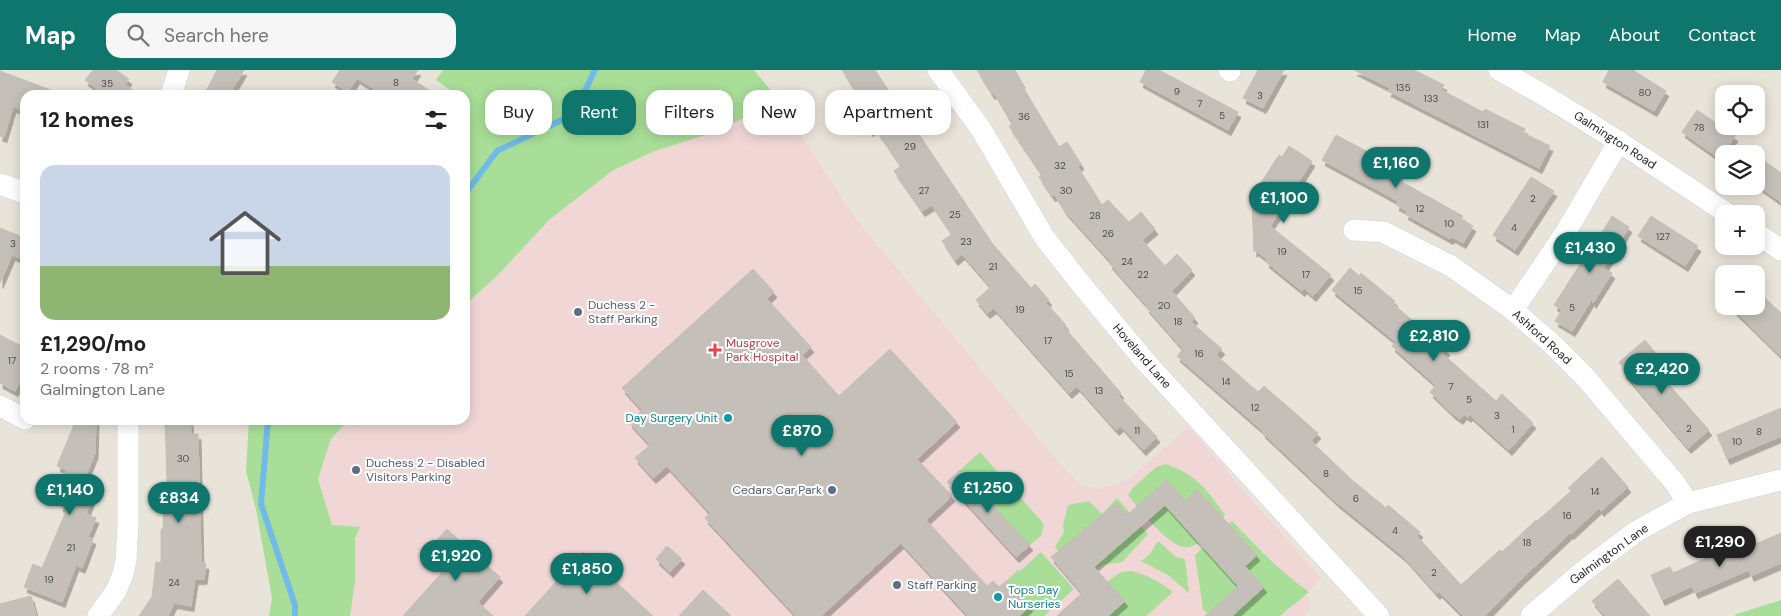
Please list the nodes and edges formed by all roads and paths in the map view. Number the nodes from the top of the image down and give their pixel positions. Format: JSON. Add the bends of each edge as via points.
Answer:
{"nodes":[{"id":1,"x":180,"y":70,"type":"edge"},
{"id":2,"x":938,"y":70,"type":"edge"},
{"id":3,"x":1499,"y":70,"type":"edge"},
{"id":4,"x":173,"y":90,"type":"edge"},
{"id":5,"x":1619,"y":141,"type":"junction"},
{"id":6,"x":0,"y":184,"type":"edge"},
{"id":7,"x":20,"y":191,"type":"edge"},
{"id":8,"x":1715,"y":205,"type":"edge"},
{"id":9,"x":1354,"y":230,"type":"dead end"},
{"id":10,"x":1765,"y":239,"type":"edge"},
{"id":11,"x":1781,"y":250,"type":"edge"},
{"id":12,"x":1513,"y":310,"type":"junction"},
{"id":13,"x":0,"y":406,"type":"edge"},
{"id":14,"x":20,"y":416,"type":"edge"},
{"id":15,"x":128,"y":425,"type":"edge"},
{"id":16,"x":1781,"y":480,"type":"edge"},
{"id":17,"x":1688,"y":502,"type":"junction"},
{"id":18,"x":98,"y":616,"type":"edge"},
{"id":19,"x":1379,"y":616,"type":"edge"},
{"id":20,"x":1531,"y":616,"type":"edge"}],
"edges":[{"from":1,"to":4,"type":"street"},
{"from":2,"to":19,"type":"street","name":"Hoveland Lane","via":[[981,129],[1044,237],[1081,284],[1144,360]]},
{"from":3,"to":5,"type":"street","name":"Galmington Road"},
{"from":5,"to":8,"type":"street","name":"Galmington Road"},
{"from":5,"to":12,"type":"street","via":[[1564,235]]},
{"from":6,"to":7,"type":"street"},
{"from":9,"to":12,"type":"street","name":"Ashford Road","via":[[1383,232],[1451,266]]},
{"from":10,"to":11,"type":"street"},
{"from":12,"to":17,"type":"street","name":"Ashford Road","via":[[1585,377]]},
{"from":13,"to":14,"type":"street"},
{"from":15,"to":18,"type":"street","via":[[126,560],[116,592]]},
{"from":16,"to":17,"type":"street","name":"Galmington Lane"},
{"from":17,"to":20,"type":"street","name":"Galmington Lane","via":[[1637,531]]}]}
